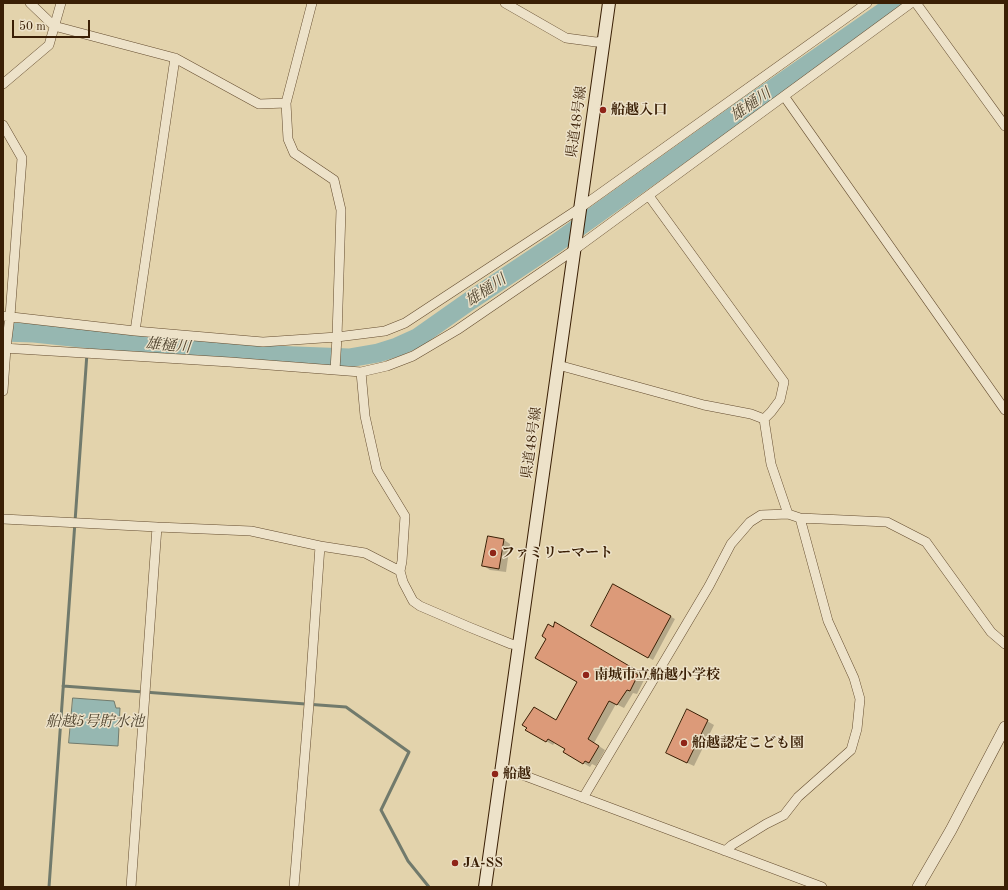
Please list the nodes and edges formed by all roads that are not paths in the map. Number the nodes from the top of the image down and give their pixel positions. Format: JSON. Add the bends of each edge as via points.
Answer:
{"nodes":[{"id":1,"x":30,"y":3,"type":"edge"},
{"id":2,"x":61,"y":3,"type":"edge"},
{"id":3,"x":312,"y":3,"type":"edge"},
{"id":4,"x":505,"y":3,"type":"edge"},
{"id":5,"x":609,"y":3,"type":"edge"},
{"id":6,"x":867,"y":3,"type":"edge"},
{"id":7,"x":911,"y":3,"type":"edge"},
{"id":8,"x":916,"y":3,"type":"edge"},
{"id":9,"x":54,"y":26,"type":"junction"},
{"id":10,"x":604,"y":41,"type":"junction"},
{"id":11,"x":175,"y":58,"type":"junction"},
{"id":12,"x":3,"y":84,"type":"edge"},
{"id":13,"x":784,"y":96,"type":"junction"},
{"id":14,"x":286,"y":103,"type":"junction"},
{"id":15,"x":3,"y":125,"type":"edge"},
{"id":16,"x":1005,"y":126,"type":"edge"},
{"id":17,"x":649,"y":196,"type":"junction"},
{"id":18,"x":580,"y":212,"type":"junction"},
{"id":19,"x":575,"y":246,"type":"junction"},
{"id":20,"x":7,"y":316,"type":"edge"},
{"id":21,"x":135,"y":331,"type":"junction"},
{"id":22,"x":337,"y":338,"type":"junction"},
{"id":23,"x":5,"y":348,"type":"edge"},
{"id":24,"x":558,"y":365,"type":"junction"},
{"id":25,"x":335,"y":370,"type":"junction"},
{"id":26,"x":361,"y":372,"type":"junction"},
{"id":27,"x":3,"y":391,"type":"edge"},
{"id":28,"x":1005,"y":410,"type":"edge"},
{"id":29,"x":764,"y":420,"type":"junction"},
{"id":30,"x":788,"y":514,"type":"junction"},
{"id":31,"x":800,"y":518,"type":"junction"},
{"id":32,"x":3,"y":519,"type":"edge"},
{"id":33,"x":157,"y":527,"type":"junction"},
{"id":34,"x":320,"y":546,"type":"junction"},
{"id":35,"x":400,"y":570,"type":"junction"},
{"id":36,"x":1005,"y":644,"type":"edge"},
{"id":37,"x":518,"y":645,"type":"junction"},
{"id":38,"x":1005,"y":727,"type":"edge"},
{"id":39,"x":502,"y":771,"type":"junction"},
{"id":40,"x":583,"y":798,"type":"junction"},
{"id":41,"x":725,"y":851,"type":"junction"},
{"id":42,"x":131,"y":887,"type":"edge"},
{"id":43,"x":294,"y":887,"type":"edge"},
{"id":44,"x":485,"y":887,"type":"edge"},
{"id":45,"x":822,"y":887,"type":"edge"},
{"id":46,"x":918,"y":887,"type":"edge"}],
"edges":[{"from":1,"to":9,"type":"street"},
{"from":2,"to":9,"type":"street"},
{"from":3,"to":14,"type":"street"},
{"from":4,"to":10,"type":"street","via":[[566,38]]},
{"from":5,"to":10,"type":"main road","name":"県道48号線"},
{"from":6,"to":18,"type":"street"},
{"from":7,"to":13,"type":"street"},
{"from":8,"to":16,"type":"street"},
{"from":9,"to":11,"type":"street"},
{"from":9,"to":12,"type":"street","via":[[49,45]]},
{"from":10,"to":18,"type":"main road","name":"県道48号線"},
{"from":11,"to":14,"type":"street","via":[[259,104]]},
{"from":11,"to":21,"type":"street"},
{"from":13,"to":17,"type":"street"},
{"from":13,"to":28,"type":"street"},
{"from":14,"to":22,"type":"street","via":[[288,140],[294,153],[334,180],[341,210]]},
{"from":15,"to":20,"type":"street","via":[[22,158]]},
{"from":17,"to":19,"type":"street"},
{"from":17,"to":29,"type":"street","via":[[784,382],[780,400]]},
{"from":18,"to":19,"type":"main road","name":"県道48号線"},
{"from":18,"to":22,"type":"street","via":[[405,322],[385,331]]},
{"from":19,"to":24,"type":"main road","name":"県道48号線"},
{"from":19,"to":26,"type":"street","via":[[457,330],[412,356],[387,366]]},
{"from":20,"to":21,"type":"street"},
{"from":20,"to":23,"type":"street"},
{"from":21,"to":22,"type":"street","via":[[263,342]]},
{"from":22,"to":25,"type":"street"},
{"from":23,"to":25,"type":"street"},
{"from":23,"to":27,"type":"street"},
{"from":24,"to":29,"type":"street","via":[[751,414]]},
{"from":24,"to":37,"type":"main road","name":"県道48号線"},
{"from":25,"to":26,"type":"street"},
{"from":26,"to":35,"type":"street","via":[[365,416],[377,470],[405,516]]},
{"from":29,"to":30,"type":"street","via":[[771,464]]},
{"from":30,"to":31,"type":"street"},
{"from":30,"to":40,"type":"street","via":[[761,515],[750,522],[731,544],[709,586]]},
{"from":31,"to":36,"type":"street","via":[[887,522],[926,542],[991,632]]},
{"from":31,"to":41,"type":"street","via":[[828,621],[854,678],[860,699],[857,728],[851,750],[798,797],[784,815]]},
{"from":32,"to":33,"type":"street"},
{"from":33,"to":34,"type":"street","via":[[251,531]]},
{"from":33,"to":42,"type":"street"},
{"from":34,"to":35,"type":"street","via":[[365,553]]},
{"from":34,"to":43,"type":"street"},
{"from":35,"to":37,"type":"street","via":[[402,582],[413,601],[420,606]]},
{"from":37,"to":39,"type":"main road","name":"県道48号線"},
{"from":38,"to":46,"type":"street"},
{"from":39,"to":40,"type":"street","via":[[520,774]]},
{"from":39,"to":44,"type":"main road","name":"県道48号線"},
{"from":40,"to":41,"type":"street"},
{"from":41,"to":45,"type":"street"}]}
